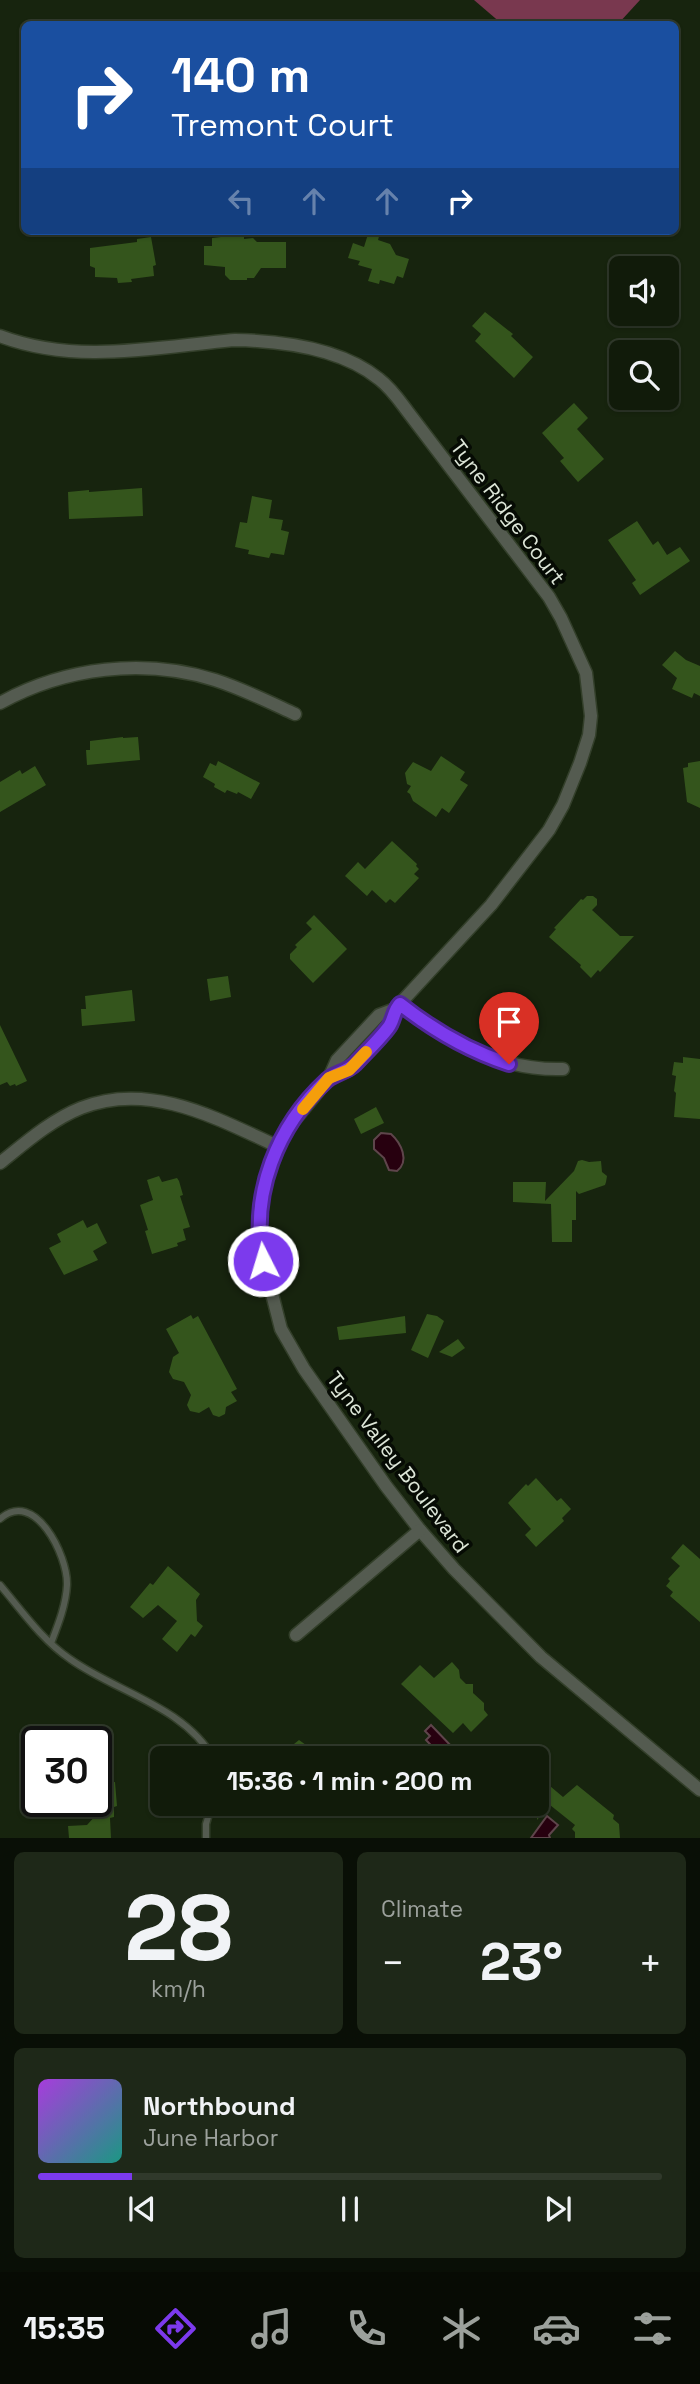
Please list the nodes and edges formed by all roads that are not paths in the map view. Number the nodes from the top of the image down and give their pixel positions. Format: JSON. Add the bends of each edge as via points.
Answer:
{"nodes":[{"id":1,"x":0,"y":336,"type":"edge"},
{"id":2,"x":0,"y":702,"type":"edge"},
{"id":3,"x":295,"y":714,"type":"dead end"},
{"id":4,"x":397,"y":1007,"type":"junction"},
{"id":5,"x":563,"y":1069,"type":"dead end"},
{"id":6,"x":277,"y":1146,"type":"junction"},
{"id":7,"x":0,"y":1163,"type":"edge"},
{"id":8,"x":0,"y":1519,"type":"edge"},
{"id":9,"x":420,"y":1530,"type":"junction"},
{"id":10,"x":0,"y":1586,"type":"edge"},
{"id":11,"x":296,"y":1635,"type":"dead end"},
{"id":12,"x":51,"y":1643,"type":"junction"},
{"id":13,"x":204,"y":1746,"type":"edge"},
{"id":14,"x":700,"y":1790,"type":"edge"},
{"id":15,"x":208,"y":1816,"type":"edge"},
{"id":16,"x":206,"y":1838,"type":"edge"}],
"edges":[{"from":1,"to":4,"type":"street","name":"Tyne Ridge Court","via":[[38,348],[85,353],[256,340],[318,351],[366,369],[387,385],[549,597],[586,673],[592,716],[564,805],[514,878]]},
{"from":2,"to":3,"type":"street","via":[[35,685],[76,674],[144,668],[213,680]]},
{"from":4,"to":5,"type":"street","via":[[488,1057],[530,1068]]},
{"from":4,"to":6,"type":"street","name":"Tyne Valley Boulevard","via":[[391,1026],[349,1070],[329,1078]]},
{"from":6,"to":7,"type":"street","via":[[181,1106],[126,1098],[71,1113]]},
{"from":6,"to":9,"type":"street","name":"Tyne Valley Boulevard","via":[[259,1223],[265,1275],[281,1329],[326,1401]]},
{"from":8,"to":12,"type":"lane","via":[[12,1511],[32,1515],[61,1553],[66,1591]]},
{"from":9,"to":11,"type":"street"},
{"from":9,"to":14,"type":"street","name":"Tyne Valley Boulevard","via":[[541,1657]]},
{"from":10,"to":12,"type":"lane"},
{"from":12,"to":13,"type":"lane","via":[[76,1664],[177,1720]]},
{"from":15,"to":16,"type":"lane"}]}
